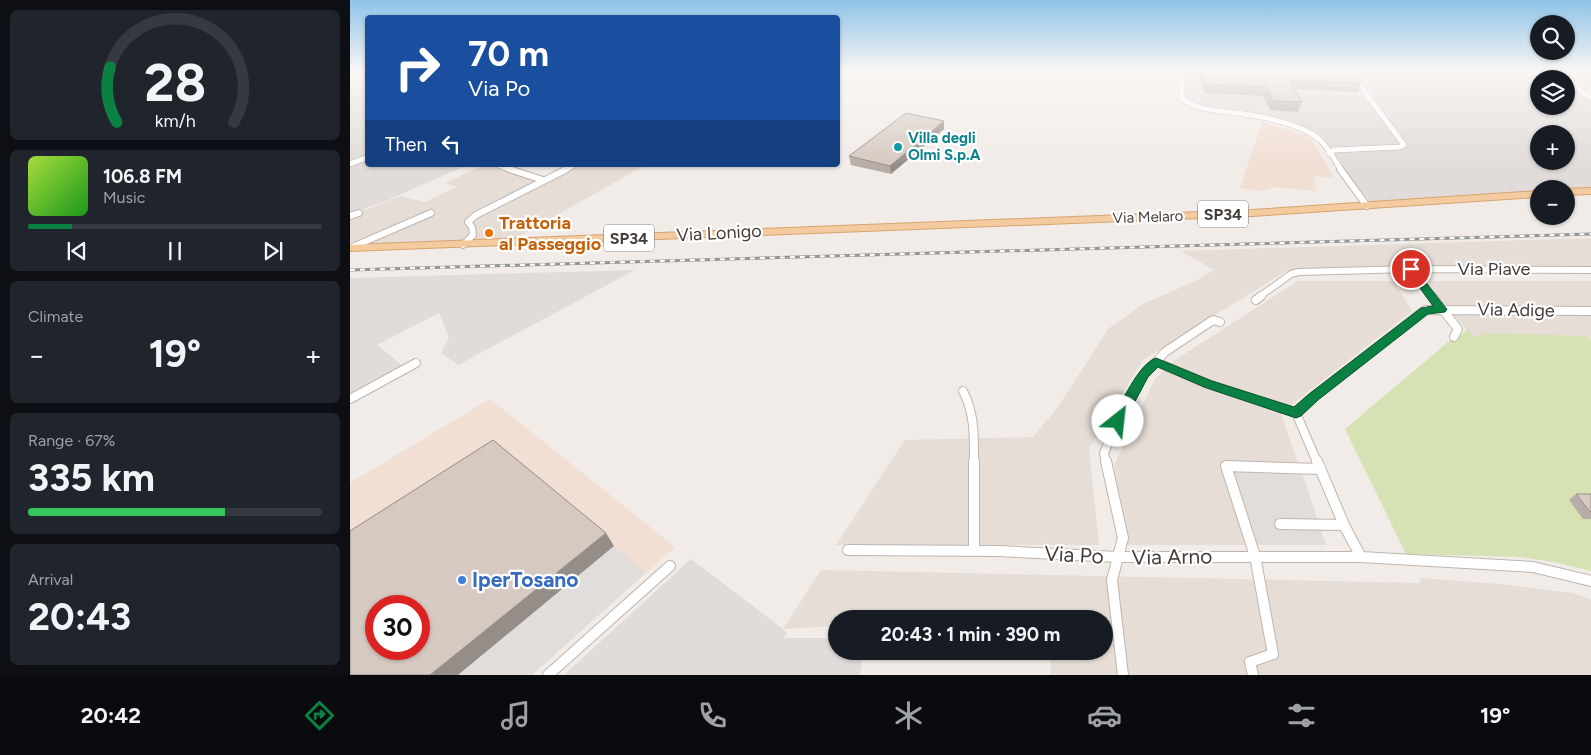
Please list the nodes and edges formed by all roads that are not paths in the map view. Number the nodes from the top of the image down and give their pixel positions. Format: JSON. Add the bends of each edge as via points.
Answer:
{"nodes":[{"id":1,"x":1185,"y":102,"type":"edge"},
{"id":2,"x":1373,"y":102,"type":"edge"},
{"id":3,"x":1329,"y":153,"type":"junction"},
{"id":4,"x":365,"y":158,"type":"edge"},
{"id":5,"x":350,"y":164,"type":"edge"},
{"id":6,"x":504,"y":167,"type":"edge"},
{"id":7,"x":570,"y":167,"type":"edge"},
{"id":8,"x":544,"y":180,"type":"junction"},
{"id":9,"x":1591,"y":191,"type":"edge"},
{"id":10,"x":1575,"y":192,"type":"edge"},
{"id":11,"x":1530,"y":195,"type":"edge"},
{"id":12,"x":1367,"y":206,"type":"junction"},
{"id":13,"x":358,"y":213,"type":"dead end"},
{"id":14,"x":431,"y":213,"type":"dead end"},
{"id":15,"x":350,"y":216,"type":"edge"},
{"id":16,"x":907,"y":226,"type":"joint"},
{"id":17,"x":463,"y":245,"type":"junction"},
{"id":18,"x":350,"y":248,"type":"edge"},
{"id":19,"x":1411,"y":269,"type":"junction"},
{"id":20,"x":1591,"y":270,"type":"edge"},
{"id":21,"x":1256,"y":300,"type":"dead end"},
{"id":22,"x":1441,"y":309,"type":"junction"},
{"id":23,"x":1591,"y":311,"type":"edge"},
{"id":24,"x":1220,"y":322,"type":"dead end"},
{"id":25,"x":1454,"y":337,"type":"dead end"},
{"id":26,"x":1156,"y":362,"type":"junction"},
{"id":27,"x":416,"y":363,"type":"dead end"},
{"id":28,"x":963,"y":391,"type":"dead end"},
{"id":29,"x":350,"y":399,"type":"edge"},
{"id":30,"x":1296,"y":413,"type":"junction"},
{"id":31,"x":1320,"y":469,"type":"junction"},
{"id":32,"x":1280,"y":524,"type":"dead end"},
{"id":33,"x":1344,"y":525,"type":"junction"},
{"id":34,"x":848,"y":550,"type":"dead end"},
{"id":35,"x":974,"y":550,"type":"junction"},
{"id":36,"x":1255,"y":556,"type":"junction"},
{"id":37,"x":1118,"y":557,"type":"junction"},
{"id":38,"x":1361,"y":557,"type":"junction"},
{"id":39,"x":670,"y":566,"type":"dead end"},
{"id":40,"x":1591,"y":581,"type":"edge"},
{"id":41,"x":548,"y":675,"type":"edge"},
{"id":42,"x":1123,"y":675,"type":"edge"},
{"id":43,"x":1254,"y":675,"type":"edge"}],
"edges":[{"from":1,"to":3,"type":"street","via":[[1305,131],[1320,140]]},
{"from":2,"to":3,"type":"street","via":[[1404,145]]},
{"from":3,"to":12,"type":"street"},
{"from":4,"to":5,"type":"street"},
{"from":6,"to":8,"type":"street"},
{"from":7,"to":8,"type":"street"},
{"from":8,"to":17,"type":"street","via":[[476,215],[468,222],[473,235]]},
{"from":9,"to":10,"type":"main road"},
{"from":11,"to":12,"type":"main road","name":"Via Melaro","number":"SP34"},
{"from":12,"to":16,"type":"main road","name":"Via Melaro","number":"SP34"},
{"from":13,"to":15,"type":"street"},
{"from":14,"to":18,"type":"street","name":"Via Lonigo"},
{"from":16,"to":17,"type":"main road","name":"Via Lonigo","number":"SP34"},
{"from":17,"to":18,"type":"main road","name":"Via Lonigo","number":"SP34"},
{"from":19,"to":20,"type":"street","name":"Via Piave"},
{"from":19,"to":21,"type":"street","name":"Via Piave","via":[[1299,272],[1291,274]]},
{"from":19,"to":22,"type":"street"},
{"from":22,"to":23,"type":"street","name":"Via Adige"},
{"from":22,"to":25,"type":"street","via":[[1458,329]]},
{"from":22,"to":30,"type":"street","name":"Via Adige","via":[[1425,310]]},
{"from":24,"to":26,"type":"street","name":"Via Po","via":[[1213,320],[1165,352]]},
{"from":26,"to":30,"type":"street","via":[[1208,384]]},
{"from":26,"to":37,"type":"street","name":"Via Po","via":[[1144,374],[1104,453],[1123,538]]},
{"from":27,"to":29,"type":"street"},
{"from":28,"to":35,"type":"street","via":[[974,424]]},
{"from":30,"to":31,"type":"street"},
{"from":31,"to":33,"type":"street"},
{"from":31,"to":36,"type":"street","via":[[1226,466]]},
{"from":32,"to":33,"type":"street"},
{"from":33,"to":38,"type":"street"},
{"from":34,"to":35,"type":"street","name":"Via Po"},
{"from":35,"to":37,"type":"street","name":"Via Po"},
{"from":36,"to":37,"type":"street","name":"Via Arno"},
{"from":36,"to":38,"type":"street","name":"Via Arno"},
{"from":36,"to":43,"type":"street","via":[[1274,654],[1250,662]]},
{"from":37,"to":42,"type":"street","name":"Via Arno","via":[[1112,580]]},
{"from":38,"to":40,"type":"street","name":"Via Arno","via":[[1533,567]]},
{"from":39,"to":41,"type":"street"}]}
